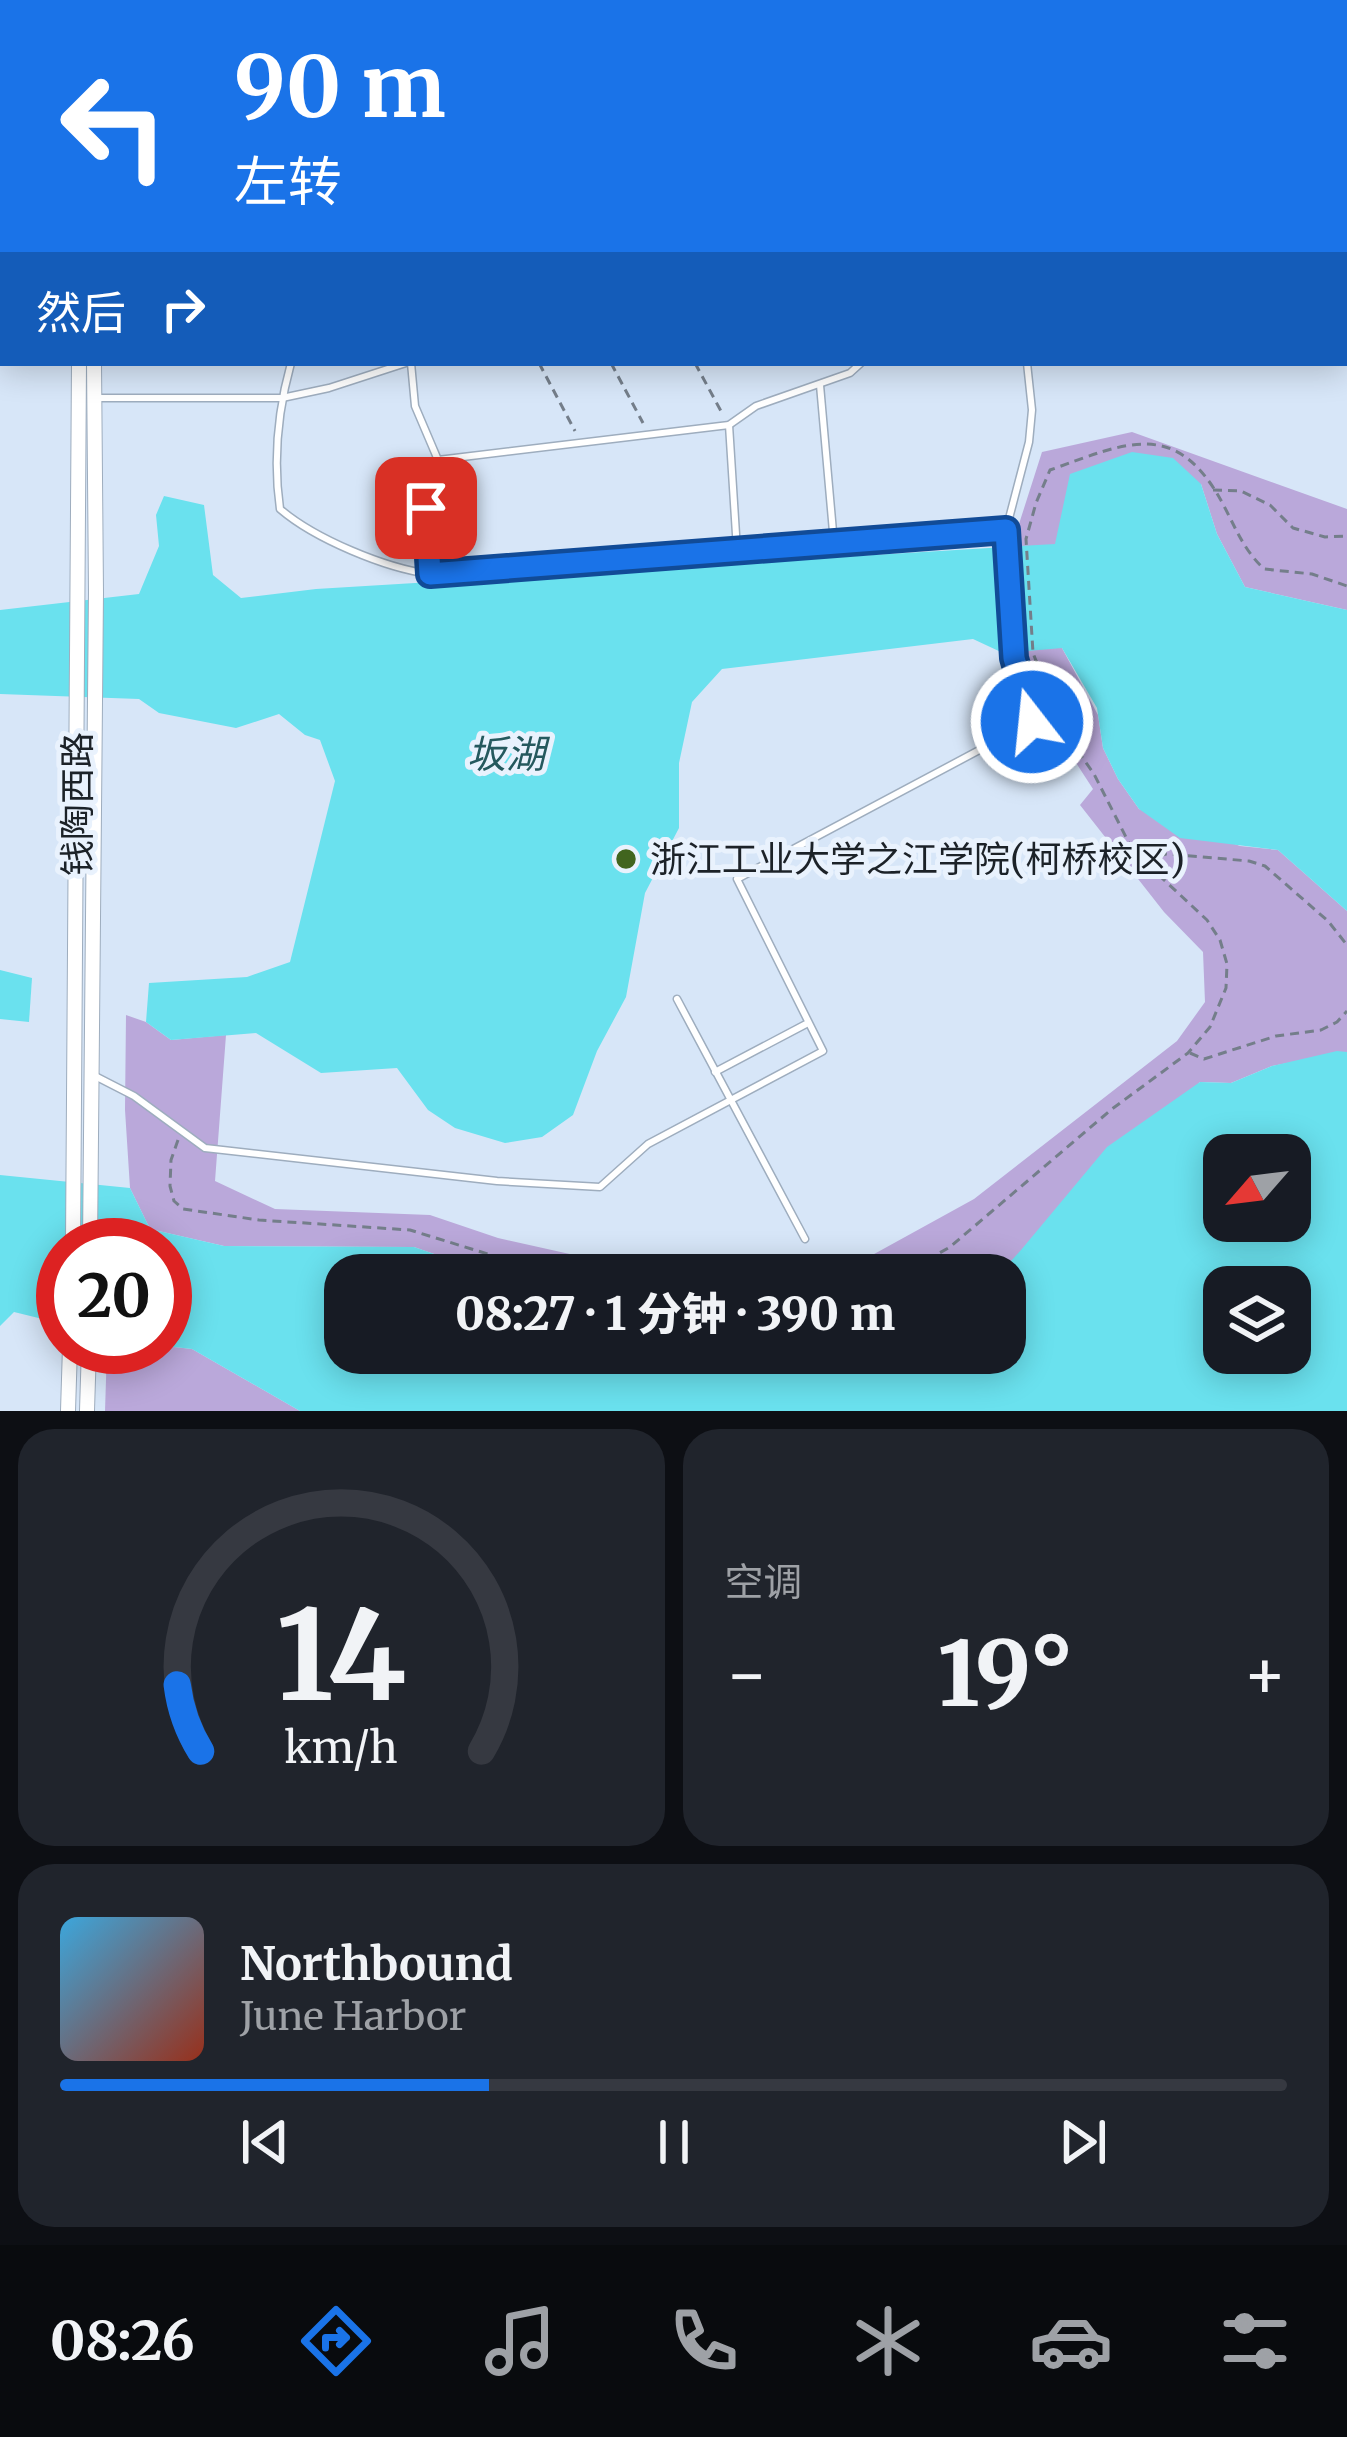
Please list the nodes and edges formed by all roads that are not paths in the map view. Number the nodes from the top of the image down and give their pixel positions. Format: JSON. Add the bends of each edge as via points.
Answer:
{"nodes":[{"id":1,"x":80,"y":366,"type":"edge"},
{"id":2,"x":93,"y":366,"type":"edge"},
{"id":3,"x":290,"y":366,"type":"edge"},
{"id":4,"x":399,"y":366,"type":"edge"},
{"id":5,"x":409,"y":366,"type":"edge"},
{"id":6,"x":858,"y":366,"type":"edge"},
{"id":7,"x":1027,"y":366,"type":"edge"},
{"id":8,"x":820,"y":384,"type":"junction"},
{"id":9,"x":87,"y":398,"type":"junction"},
{"id":10,"x":282,"y":398,"type":"junction"},
{"id":11,"x":729,"y":425,"type":"junction"},
{"id":12,"x":438,"y":460,"type":"junction"},
{"id":13,"x":1006,"y":530,"type":"junction"},
{"id":14,"x":833,"y":543,"type":"junction"},
{"id":15,"x":737,"y":550,"type":"junction"},
{"id":16,"x":430,"y":574,"type":"junction"},
{"id":17,"x":1032,"y":722,"type":"junction"},
{"id":18,"x":1051,"y":754,"type":"dead end"},
{"id":19,"x":676,"y":999,"type":"dead end"},
{"id":20,"x":809,"y":1022,"type":"junction"},
{"id":21,"x":715,"y":1072,"type":"junction"},
{"id":22,"x":92,"y":1075,"type":"junction"},
{"id":23,"x":730,"y":1100,"type":"junction"},
{"id":24,"x":84,"y":1132,"type":"junction"},
{"id":25,"x":76,"y":1218,"type":"edge"},
{"id":26,"x":89,"y":1218,"type":"edge"},
{"id":27,"x":805,"y":1239,"type":"dead end"},
{"id":28,"x":69,"y":1374,"type":"edge"},
{"id":29,"x":88,"y":1374,"type":"edge"},
{"id":30,"x":68,"y":1411,"type":"edge"},
{"id":31,"x":88,"y":1411,"type":"edge"}],
"edges":[{"from":1,"to":9,"type":"street","name":"钱陶西路"},
{"from":2,"to":9,"type":"street","name":"钱陶西路"},
{"from":3,"to":10,"type":"lane"},
{"from":4,"to":10,"type":"lane"},
{"from":5,"to":12,"type":"lane"},
{"from":6,"to":8,"type":"lane"},
{"from":7,"to":13,"type":"lane","via":[[1029,442]]},
{"from":8,"to":11,"type":"lane"},
{"from":8,"to":14,"type":"lane"},
{"from":9,"to":10,"type":"lane"},
{"from":9,"to":22,"type":"street","name":"钱陶西路","via":[[96,592]]},
{"from":9,"to":24,"type":"street","name":"钱陶西路","via":[[77,703]]},
{"from":10,"to":16,"type":"lane","via":[[280,509],[303,529]]},
{"from":11,"to":12,"type":"lane"},
{"from":11,"to":15,"type":"lane"},
{"from":12,"to":16,"type":"lane","via":[[424,475]]},
{"from":13,"to":14,"type":"lane"},
{"from":13,"to":17,"type":"lane","via":[[1014,658]]},
{"from":14,"to":15,"type":"lane"},
{"from":15,"to":16,"type":"lane"},
{"from":17,"to":18,"type":"lane"},
{"from":17,"to":20,"type":"lane","via":[[736,879]]},
{"from":19,"to":21,"type":"lane"},
{"from":20,"to":21,"type":"lane"},
{"from":20,"to":23,"type":"lane","via":[[823,1051]]},
{"from":21,"to":23,"type":"lane"},
{"from":22,"to":23,"type":"lane","via":[[205,1148],[600,1187],[648,1144]]},
{"from":22,"to":24,"type":"street","name":"钱陶西路"},
{"from":23,"to":27,"type":"lane"},
{"from":24,"to":25,"type":"street","name":"钱陶西路"},
{"from":24,"to":26,"type":"street"},
{"from":28,"to":30,"type":"street"},
{"from":29,"to":31,"type":"street"}]}
